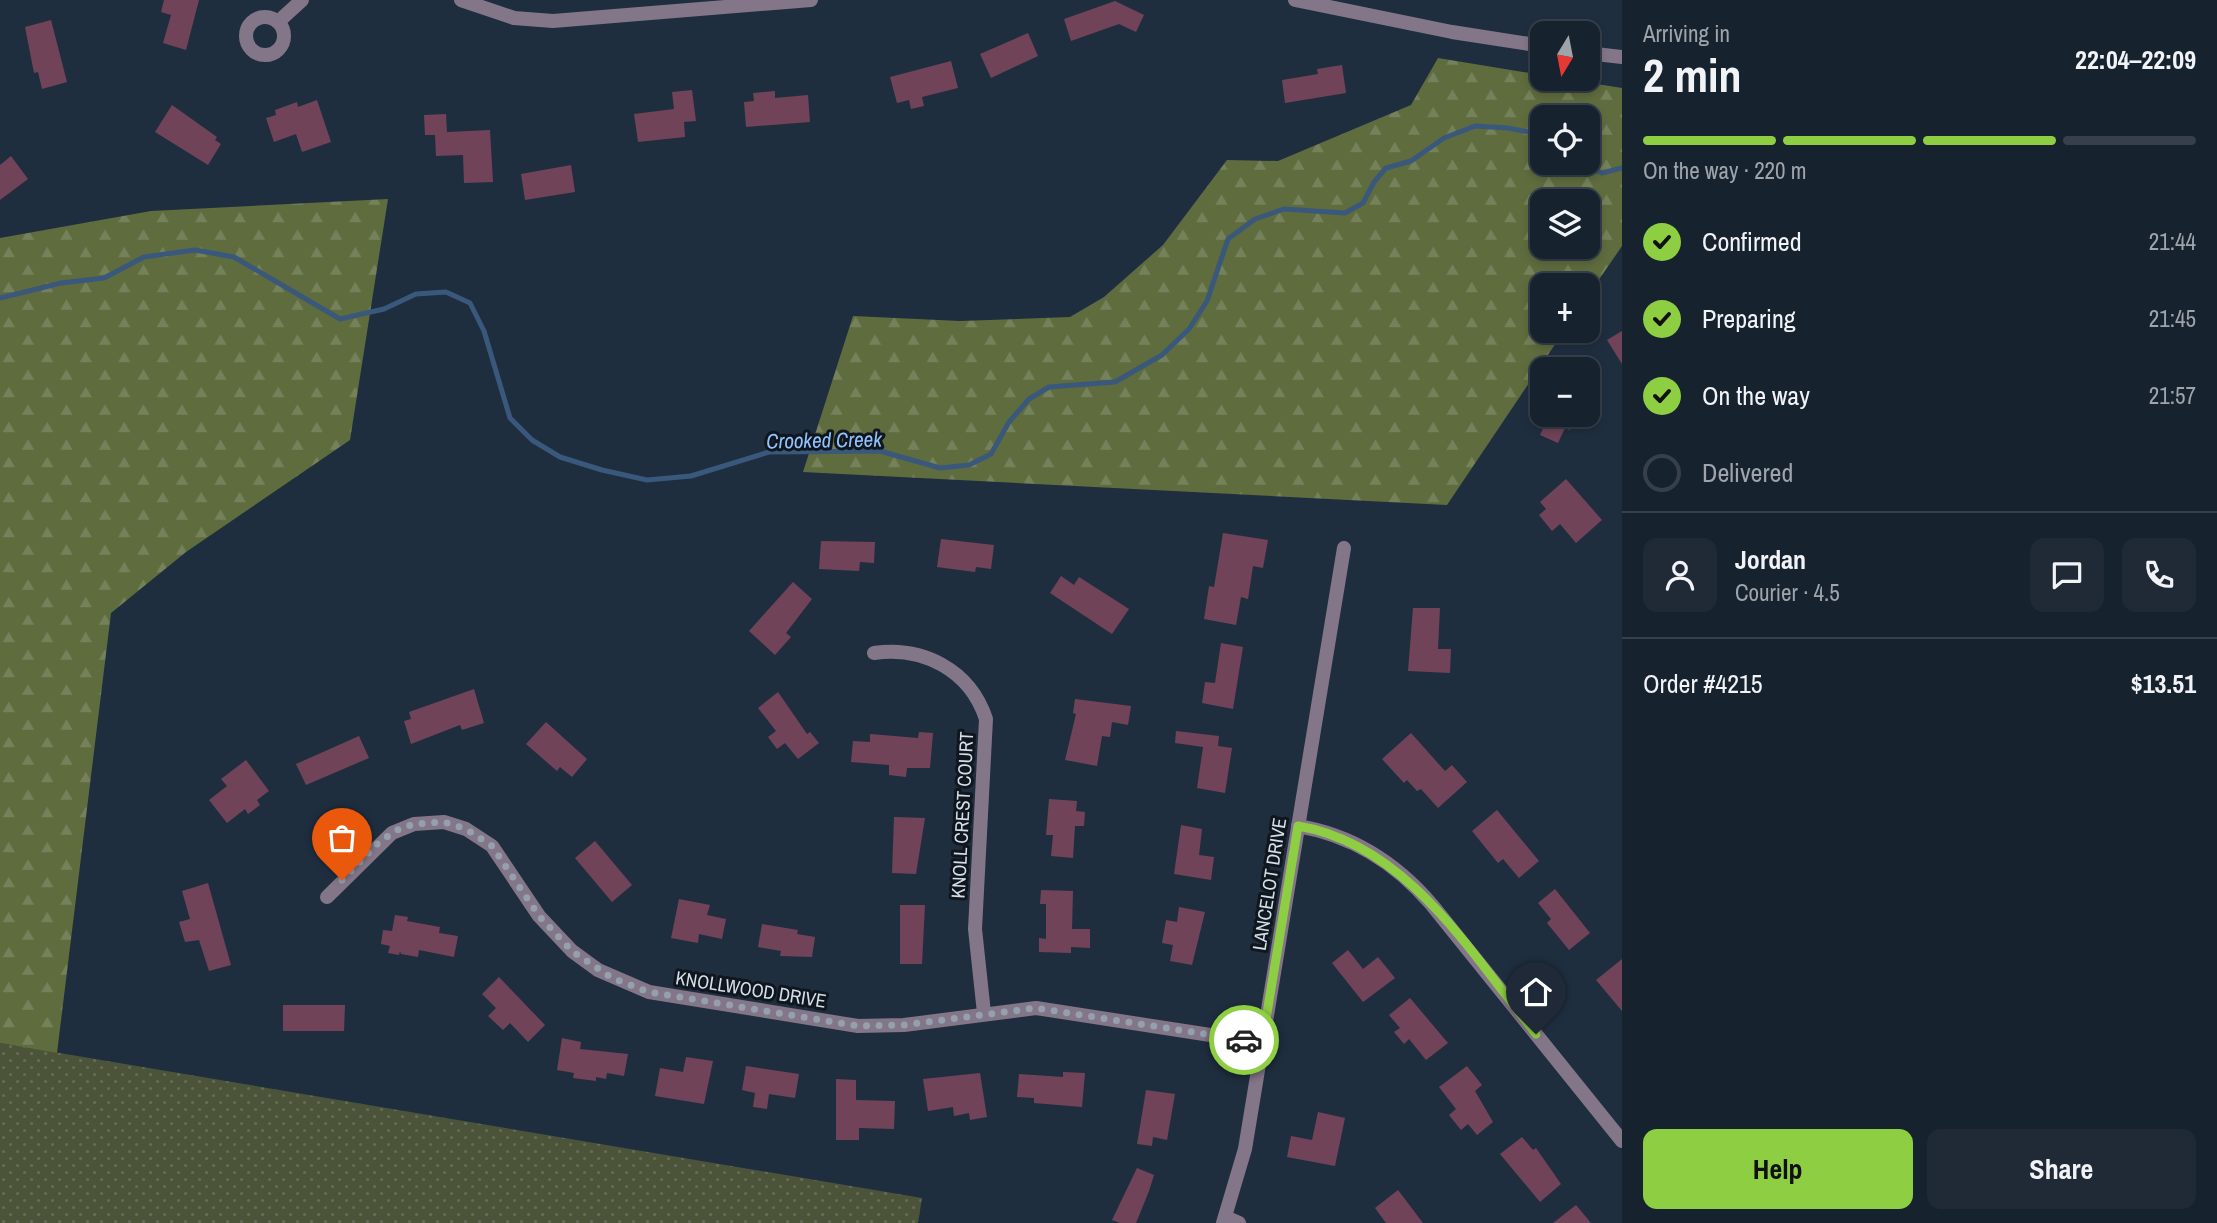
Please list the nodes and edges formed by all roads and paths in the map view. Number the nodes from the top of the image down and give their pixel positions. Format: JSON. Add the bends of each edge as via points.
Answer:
{"nodes":[{"id":1,"x":302,"y":0,"type":"edge"},
{"id":2,"x":461,"y":0,"type":"edge"},
{"id":3,"x":811,"y":0,"type":"edge"},
{"id":4,"x":1302,"y":1,"type":"edge"},
{"id":5,"x":278,"y":22,"type":"dead end"},
{"id":6,"x":1530,"y":44,"type":"edge"},
{"id":7,"x":1600,"y":54,"type":"edge"},
{"id":8,"x":1622,"y":57,"type":"edge"},
{"id":9,"x":1344,"y":548,"type":"dead end"},
{"id":10,"x":874,"y":653,"type":"dead end"},
{"id":11,"x":1298,"y":826,"type":"junction"},
{"id":12,"x":327,"y":897,"type":"dead end"},
{"id":13,"x":984,"y":1013,"type":"junction"},
{"id":14,"x":1262,"y":1043,"type":"junction"},
{"id":15,"x":1622,"y":1141,"type":"edge"},
{"id":16,"x":1229,"y":1221,"type":"edge"}],
"edges":[{"from":1,"to":5,"type":"street"},
{"from":2,"to":3,"type":"street","via":[[533,21],[586,21]]},
{"from":4,"to":6,"type":"street"},
{"from":7,"to":8,"type":"street"},
{"from":9,"to":11,"type":"street","name":"LANCELOT DRIVE"},
{"from":10,"to":13,"type":"street","name":"KNOLL CREST COURT","via":[[904,652],[934,659],[960,677],[983,710],[986,732],[975,929]]},
{"from":11,"to":14,"type":"street","name":"LANCELOT DRIVE"},
{"from":11,"to":15,"type":"street","via":[[1351,842],[1392,866],[1416,887]]},
{"from":12,"to":13,"type":"street","name":"KNOLLWOOD DRIVE","via":[[392,833],[414,824],[444,822],[466,829],[492,846],[539,916],[572,951],[598,970],[638,988],[858,1026],[904,1025]]},
{"from":13,"to":14,"type":"street","name":"KNOLLWOOD DRIVE","via":[[1021,1007],[1066,1011]]},
{"from":14,"to":16,"type":"street","name":"LANCELOT DRIVE"}]}
